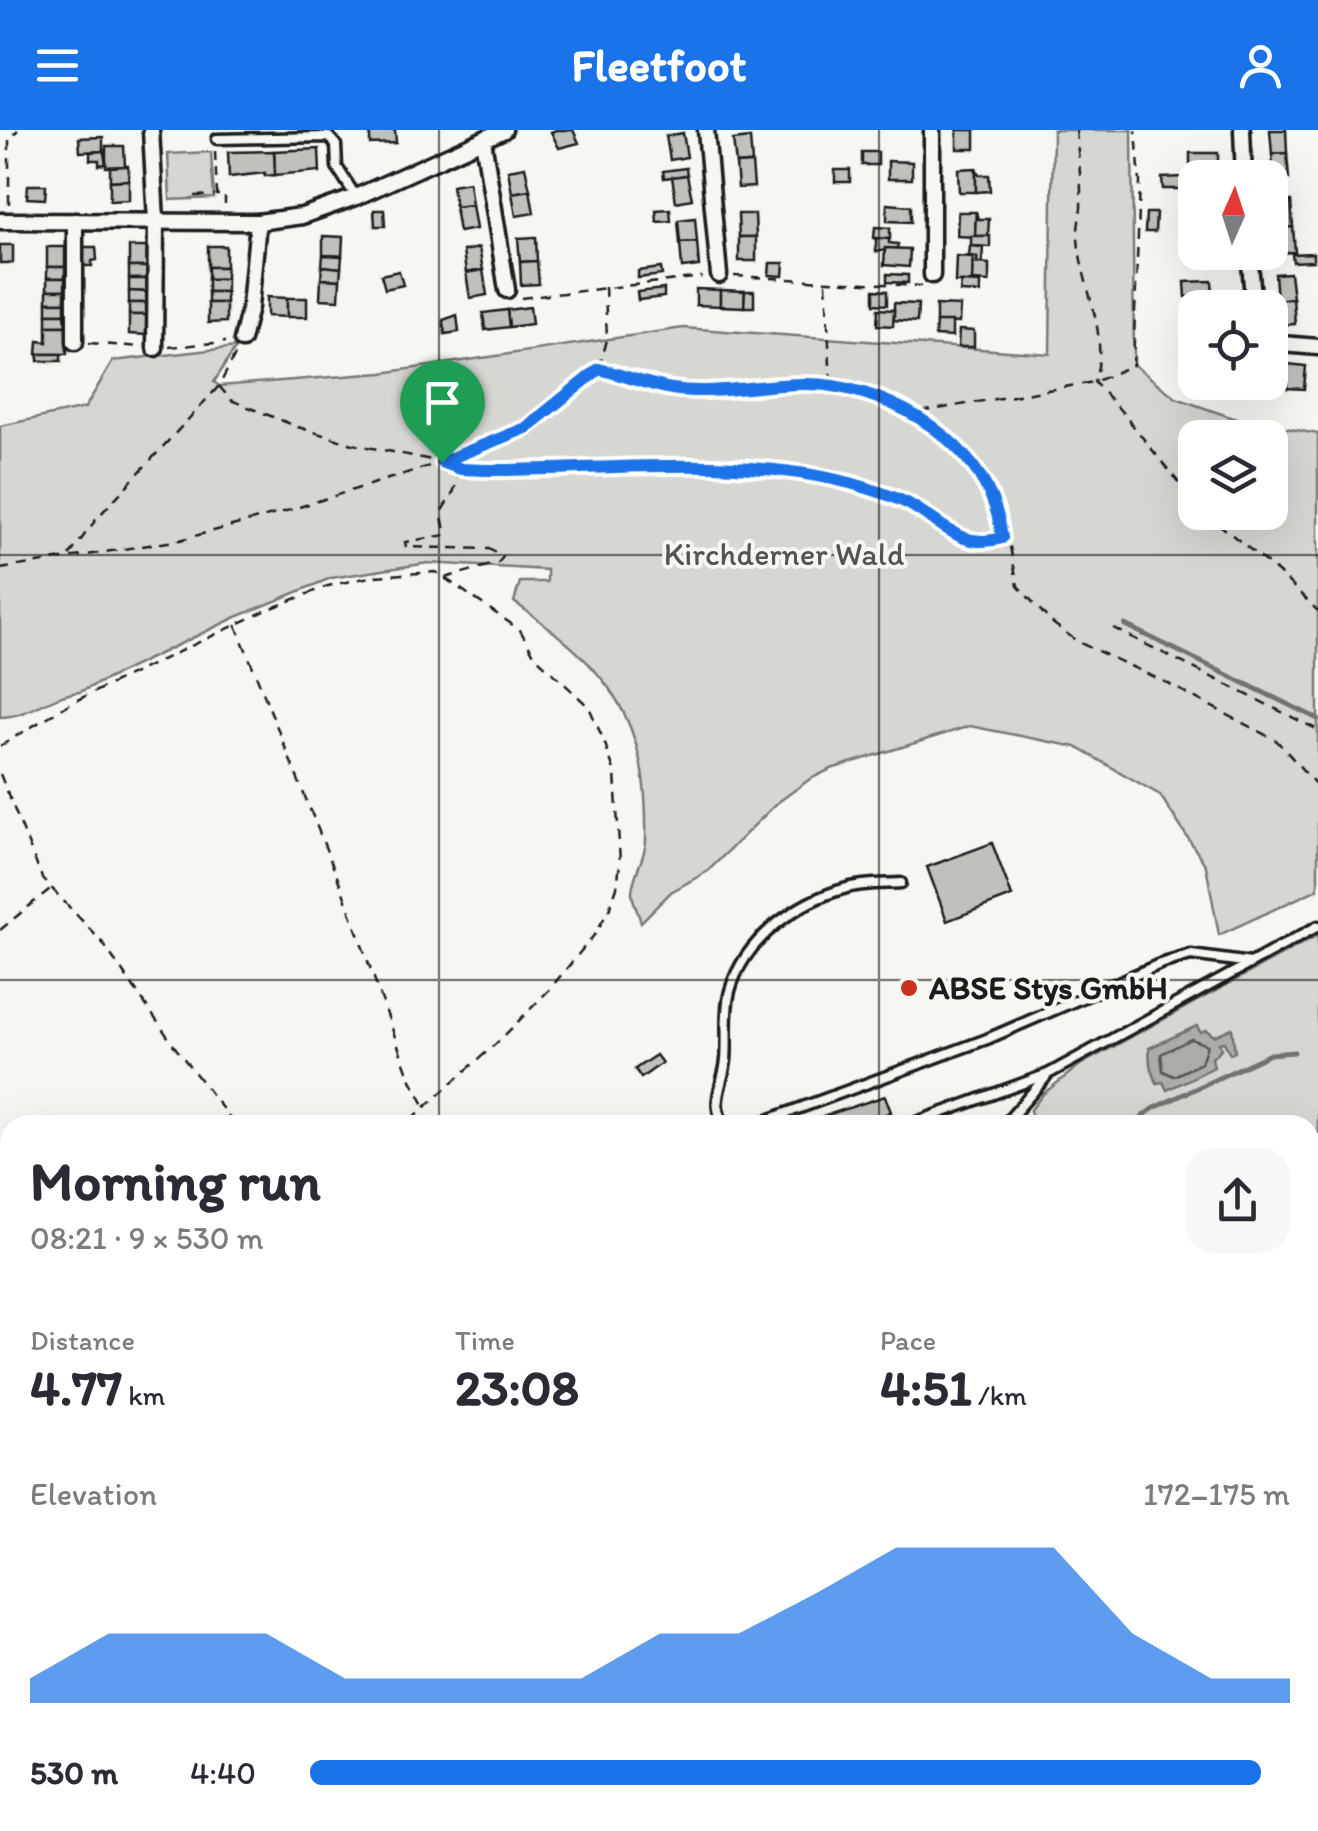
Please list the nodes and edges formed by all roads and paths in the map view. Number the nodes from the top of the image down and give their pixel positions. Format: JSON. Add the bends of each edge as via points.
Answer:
{"nodes":[{"id":1,"x":18,"y":130,"type":"edge"},
{"id":2,"x":151,"y":130,"type":"edge"},
{"id":3,"x":504,"y":130,"type":"edge"},
{"id":4,"x":706,"y":130,"type":"edge"},
{"id":5,"x":932,"y":130,"type":"edge"},
{"id":6,"x":1076,"y":130,"type":"edge"},
{"id":7,"x":1136,"y":130,"type":"edge"},
{"id":8,"x":1242,"y":130,"type":"edge"},
{"id":9,"x":217,"y":139,"type":"dead end"},
{"id":10,"x":483,"y":140,"type":"junction"},
{"id":11,"x":215,"y":152,"type":"dead end"},
{"id":12,"x":1243,"y":160,"type":"edge"},
{"id":13,"x":217,"y":195,"type":"junction"},
{"id":14,"x":195,"y":196,"type":"dead end"},
{"id":15,"x":356,"y":197,"type":"junction"},
{"id":16,"x":225,"y":205,"type":"dead end"},
{"id":17,"x":4,"y":221,"type":"edge"},
{"id":18,"x":75,"y":221,"type":"junction"},
{"id":19,"x":156,"y":221,"type":"junction"},
{"id":20,"x":258,"y":222,"type":"junction"},
{"id":21,"x":719,"y":275,"type":"dead end"},
{"id":22,"x":932,"y":275,"type":"dead end"},
{"id":23,"x":826,"y":283,"type":"dead end"},
{"id":24,"x":605,"y":288,"type":"dead end"},
{"id":25,"x":508,"y":290,"type":"dead end"},
{"id":26,"x":242,"y":340,"type":"joint"},
{"id":27,"x":76,"y":342,"type":"dead end"},
{"id":28,"x":1288,"y":345,"type":"edge"},
{"id":29,"x":1318,"y":347,"type":"edge"},
{"id":30,"x":155,"y":348,"type":"dead end"},
{"id":31,"x":599,"y":369,"type":"junction"},
{"id":32,"x":1094,"y":382,"type":"junction"},
{"id":33,"x":219,"y":386,"type":"junction"},
{"id":34,"x":831,"y":386,"type":"junction"},
{"id":35,"x":914,"y":413,"type":"junction"},
{"id":36,"x":442,"y":462,"type":"junction"},
{"id":37,"x":461,"y":469,"type":"junction"},
{"id":38,"x":1178,"y":481,"type":"edge"},
{"id":39,"x":1227,"y":530,"type":"edge"},
{"id":40,"x":1002,"y":538,"type":"junction"},
{"id":41,"x":67,"y":559,"type":"junction"},
{"id":42,"x":0,"y":569,"type":"edge"},
{"id":43,"x":444,"y":578,"type":"junction"},
{"id":44,"x":1318,"y":611,"type":"edge"},
{"id":45,"x":236,"y":625,"type":"junction"},
{"id":46,"x":1113,"y":628,"type":"dead end"},
{"id":47,"x":1318,"y":730,"type":"edge"},
{"id":48,"x":0,"y":746,"type":"edge"},
{"id":49,"x":0,"y":774,"type":"edge"},
{"id":50,"x":1318,"y":787,"type":"edge"},
{"id":51,"x":901,"y":883,"type":"dead end"},
{"id":52,"x":52,"y":888,"type":"junction"},
{"id":53,"x":1318,"y":926,"type":"edge"},
{"id":54,"x":0,"y":930,"type":"edge"},
{"id":55,"x":1251,"y":963,"type":"junction"},
{"id":56,"x":1048,"y":1074,"type":"junction"},
{"id":57,"x":425,"y":1106,"type":"junction"},
{"id":58,"x":227,"y":1115,"type":"edge"},
{"id":59,"x":416,"y":1115,"type":"edge"},
{"id":60,"x":719,"y":1115,"type":"edge"},
{"id":61,"x":781,"y":1115,"type":"edge"},
{"id":62,"x":935,"y":1115,"type":"edge"},
{"id":63,"x":1013,"y":1115,"type":"edge"}],
"edges":[{"from":1,"to":17,"type":"path","via":[[8,138]]},
{"from":2,"to":19,"type":"street"},
{"from":3,"to":10,"type":"street"},
{"from":4,"to":21,"type":"street"},
{"from":5,"to":22,"type":"street"},
{"from":6,"to":32,"type":"path","via":[[1077,234],[1098,321]]},
{"from":7,"to":32,"type":"path","via":[[1133,365]]},
{"from":8,"to":12,"type":"street"},
{"from":9,"to":15,"type":"lane","via":[[329,138]]},
{"from":10,"to":15,"type":"street"},
{"from":10,"to":25,"type":"street"},
{"from":11,"to":13,"type":"path"},
{"from":13,"to":14,"type":"path"},
{"from":13,"to":16,"type":"path","via":[[225,195]]},
{"from":15,"to":20,"type":"street","via":[[302,216]]},
{"from":17,"to":18,"type":"street"},
{"from":18,"to":19,"type":"street"},
{"from":18,"to":27,"type":"street"},
{"from":19,"to":20,"type":"street"},
{"from":19,"to":30,"type":"street"},
{"from":20,"to":26,"type":"street"},
{"from":23,"to":34,"type":"path"},
{"from":24,"to":31,"type":"path","via":[[607,340]]},
{"from":26,"to":33,"type":"path"},
{"from":28,"to":29,"type":"street"},
{"from":31,"to":34,"type":"path","via":[[674,389]]},
{"from":31,"to":36,"type":"path","via":[[526,428]]},
{"from":32,"to":35,"type":"path"},
{"from":32,"to":38,"type":"path"},
{"from":33,"to":36,"type":"path","via":[[231,400],[298,427]]},
{"from":33,"to":41,"type":"path"},
{"from":34,"to":35,"type":"path"},
{"from":35,"to":40,"type":"path","via":[[984,477]]},
{"from":36,"to":37,"type":"path"},
{"from":36,"to":41,"type":"path","via":[[180,540]]},
{"from":37,"to":40,"type":"path","via":[[739,467],[802,474],[907,503],[962,540]]},
{"from":37,"to":43,"type":"path","via":[[441,512],[446,535],[406,547],[489,549],[503,557]]},
{"from":39,"to":44,"type":"path"},
{"from":40,"to":50,"type":"path","via":[[1010,546],[1018,586],[1050,622],[1276,741]]},
{"from":41,"to":42,"type":"path"},
{"from":43,"to":45,"type":"path","via":[[436,572],[374,576],[328,586]]},
{"from":43,"to":57,"type":"path","via":[[520,630],[535,656],[589,708],[615,773],[620,863],[610,910],[595,934],[500,1040]]},
{"from":45,"to":48,"type":"path","via":[[71,703]]},
{"from":45,"to":57,"type":"path"},
{"from":46,"to":47,"type":"path"},
{"from":49,"to":52,"type":"path"},
{"from":51,"to":60,"type":"lane","via":[[850,887],[812,901],[788,914],[751,954],[738,972],[727,1013]]},
{"from":52,"to":54,"type":"path"},
{"from":52,"to":58,"type":"path","via":[[102,942]]},
{"from":53,"to":55,"type":"lane"},
{"from":55,"to":56,"type":"lane"},
{"from":55,"to":61,"type":"lane","via":[[1192,955],[1160,964],[987,1039]]},
{"from":56,"to":62,"type":"lane"},
{"from":56,"to":63,"type":"lane"},
{"from":57,"to":59,"type":"path"}]}
